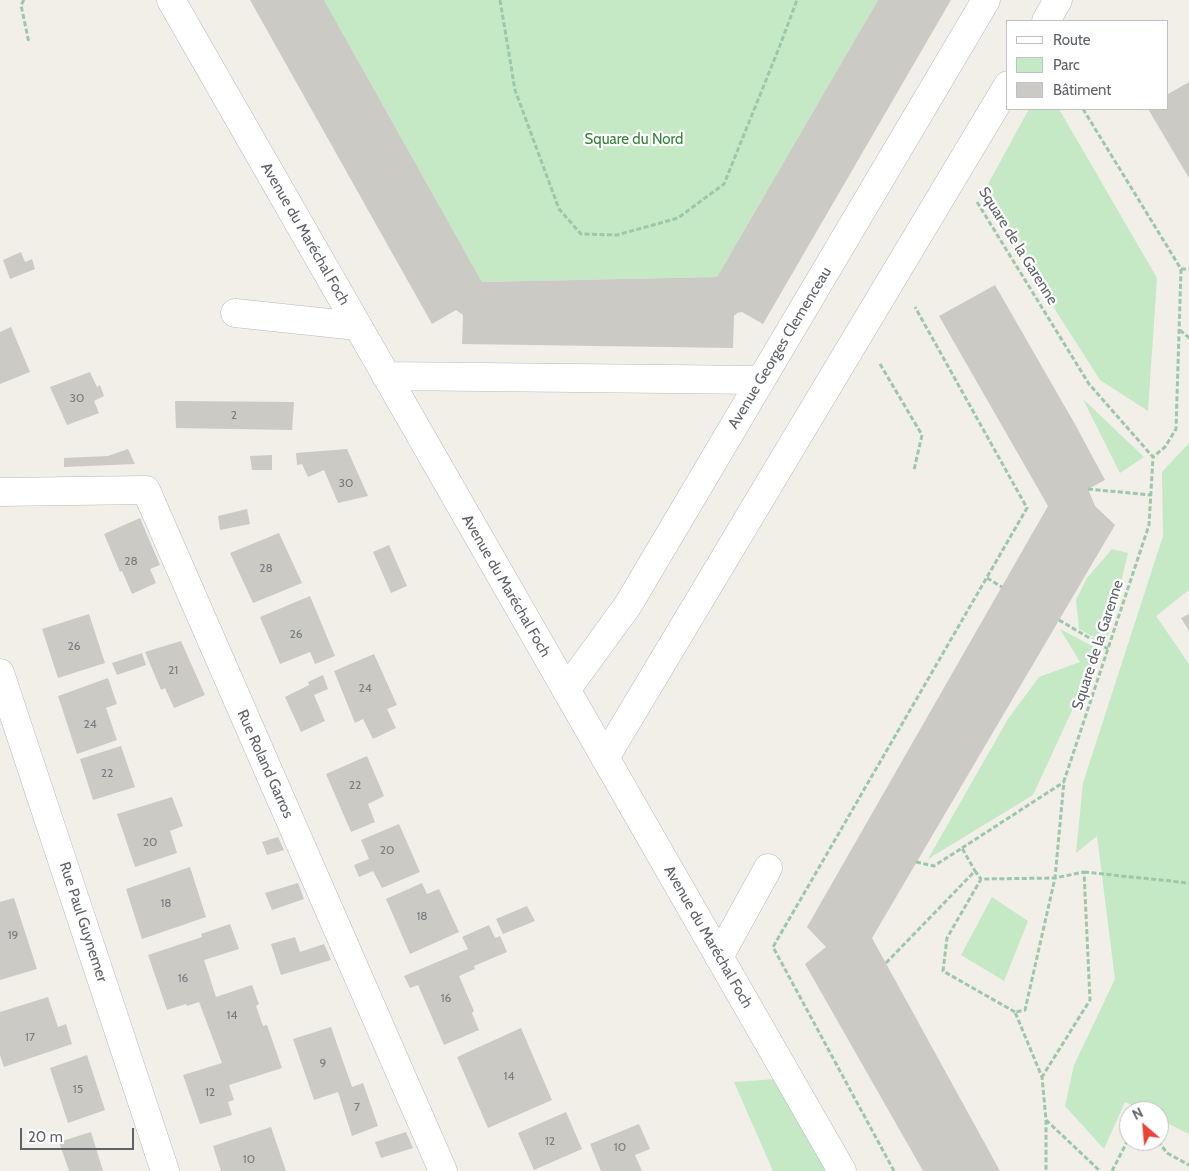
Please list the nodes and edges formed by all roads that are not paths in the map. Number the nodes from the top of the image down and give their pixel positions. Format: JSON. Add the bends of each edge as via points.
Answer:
{"nodes":[{"id":1,"x":171,"y":0,"type":"edge"},
{"id":2,"x":986,"y":0,"type":"edge"},
{"id":3,"x":1058,"y":0,"type":"edge"},
{"id":4,"x":1047,"y":20,"type":"edge"},
{"id":5,"x":1006,"y":88,"type":"edge"},
{"id":6,"x":235,"y":313,"type":"dead end"},
{"id":7,"x":357,"y":326,"type":"junction"},
{"id":8,"x":386,"y":376,"type":"junction"},
{"id":9,"x":761,"y":380,"type":"junction"},
{"id":10,"x":0,"y":492,"type":"edge"},
{"id":11,"x":0,"y":672,"type":"edge"},
{"id":12,"x":566,"y":690,"type":"junction"},
{"id":13,"x":605,"y":758,"type":"junction"},
{"id":14,"x":768,"y":868,"type":"dead end"},
{"id":15,"x":719,"y":957,"type":"junction"},
{"id":16,"x":165,"y":1171,"type":"edge"},
{"id":17,"x":443,"y":1171,"type":"edge"},
{"id":18,"x":842,"y":1171,"type":"edge"}],
"edges":[{"from":1,"to":7,"type":"street","name":"Avenue du Maréchal Foch"},
{"from":2,"to":9,"type":"street","name":"Avenue Georges Clemenceau"},
{"from":3,"to":4,"type":"street"},
{"from":5,"to":13,"type":"street"},
{"from":6,"to":7,"type":"street"},
{"from":7,"to":8,"type":"street","name":"Avenue du Maréchal Foch"},
{"from":8,"to":9,"type":"street"},
{"from":8,"to":12,"type":"street","name":"Avenue du Maréchal Foch"},
{"from":9,"to":12,"type":"street","name":"Avenue Georges Clemenceau","via":[[628,605]]},
{"from":10,"to":17,"type":"street","name":"Rue Roland Garros","via":[[146,490]]},
{"from":11,"to":16,"type":"street","name":"Rue Paul Guynemer"},
{"from":12,"to":13,"type":"street","name":"Avenue du Maréchal Foch"},
{"from":13,"to":15,"type":"street","name":"Avenue du Maréchal Foch"},
{"from":14,"to":15,"type":"street"},
{"from":15,"to":18,"type":"street","name":"Avenue du Maréchal Foch"}]}
